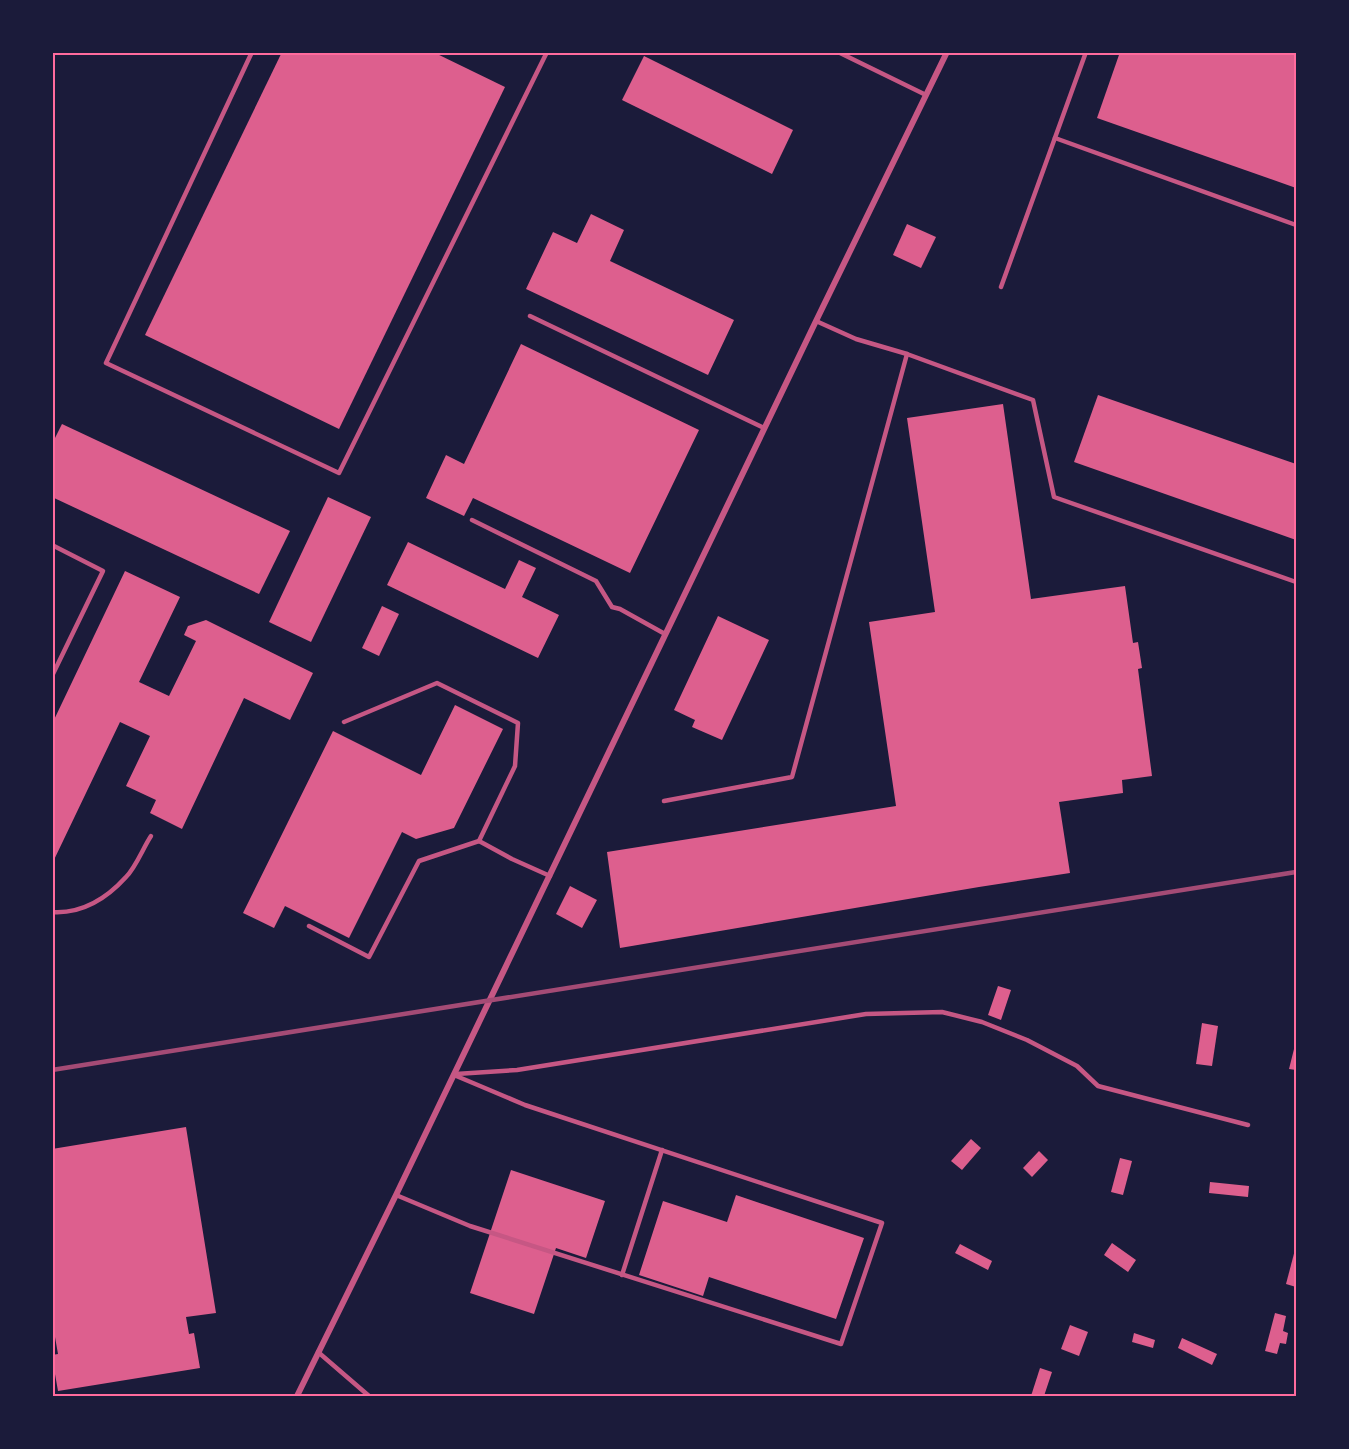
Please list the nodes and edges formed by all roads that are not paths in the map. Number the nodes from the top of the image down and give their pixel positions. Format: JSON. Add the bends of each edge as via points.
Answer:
{"nodes":[{"id":1,"x":252,"y":52,"type":"edge"},
{"id":2,"x":547,"y":52,"type":"edge"},
{"id":3,"x":838,"y":52,"type":"edge"},
{"id":4,"x":947,"y":52,"type":"edge"},
{"id":5,"x":1086,"y":52,"type":"edge"},
{"id":6,"x":926,"y":95,"type":"junction"},
{"id":7,"x":1055,"y":138,"type":"junction"},
{"id":8,"x":1296,"y":225,"type":"edge"},
{"id":9,"x":1001,"y":287,"type":"dead end"},
{"id":10,"x":530,"y":316,"type":"dead end"},
{"id":11,"x":816,"y":321,"type":"junction"},
{"id":12,"x":907,"y":354,"type":"junction"},
{"id":13,"x":764,"y":428,"type":"junction"},
{"id":14,"x":472,"y":520,"type":"dead end"},
{"id":15,"x":52,"y":545,"type":"edge"},
{"id":16,"x":1296,"y":582,"type":"edge"},
{"id":17,"x":666,"y":634,"type":"junction"},
{"id":18,"x":52,"y":676,"type":"edge"},
{"id":19,"x":344,"y":722,"type":"dead end"},
{"id":20,"x":664,"y":801,"type":"dead end"},
{"id":21,"x":151,"y":836,"type":"dead end"},
{"id":22,"x":479,"y":841,"type":"junction"},
{"id":23,"x":550,"y":876,"type":"junction"},
{"id":24,"x":52,"y":912,"type":"edge"},
{"id":25,"x":309,"y":926,"type":"dead end"},
{"id":26,"x":454,"y":1075,"type":"junction"},
{"id":27,"x":1248,"y":1125,"type":"dead end"},
{"id":28,"x":662,"y":1150,"type":"junction"},
{"id":29,"x":396,"y":1195,"type":"junction"},
{"id":30,"x":622,"y":1275,"type":"junction"},
{"id":31,"x":318,"y":1352,"type":"junction"},
{"id":32,"x":297,"y":1396,"type":"edge"},
{"id":33,"x":369,"y":1396,"type":"edge"}],
"edges":[{"from":1,"to":2,"type":"lane","via":[[106,363],[339,473]]},
{"from":3,"to":6,"type":"lane"},
{"from":4,"to":6,"type":"street"},
{"from":5,"to":7,"type":"lane"},
{"from":6,"to":11,"type":"street"},
{"from":7,"to":8,"type":"lane"},
{"from":7,"to":9,"type":"lane"},
{"from":10,"to":13,"type":"lane"},
{"from":11,"to":12,"type":"lane","via":[[856,339]]},
{"from":11,"to":13,"type":"street"},
{"from":12,"to":16,"type":"lane","via":[[1033,400],[1054,497]]},
{"from":12,"to":20,"type":"lane","via":[[792,777]]},
{"from":13,"to":17,"type":"street"},
{"from":14,"to":17,"type":"lane","via":[[596,581],[612,607]]},
{"from":15,"to":18,"type":"lane","via":[[103,571]]},
{"from":17,"to":23,"type":"street"},
{"from":19,"to":22,"type":"lane","via":[[436,683],[518,723],[515,766]]},
{"from":21,"to":24,"type":"lane","via":[[128,876],[96,903],[65,913]]},
{"from":22,"to":23,"type":"lane"},
{"from":22,"to":25,"type":"lane","via":[[419,861],[369,957]]},
{"from":23,"to":26,"type":"street"},
{"from":26,"to":27,"type":"lane","via":[[517,1070],[866,1014],[942,1012],[982,1022],[1027,1040],[1077,1066],[1098,1086]]},
{"from":26,"to":28,"type":"lane","via":[[525,1105]]},
{"from":26,"to":29,"type":"street"},
{"from":28,"to":30,"type":"lane"},
{"from":28,"to":30,"type":"lane","via":[[882,1223],[841,1344]]},
{"from":29,"to":30,"type":"lane","via":[[470,1227]]},
{"from":29,"to":31,"type":"street"},
{"from":31,"to":32,"type":"street"},
{"from":31,"to":33,"type":"lane"}]}
